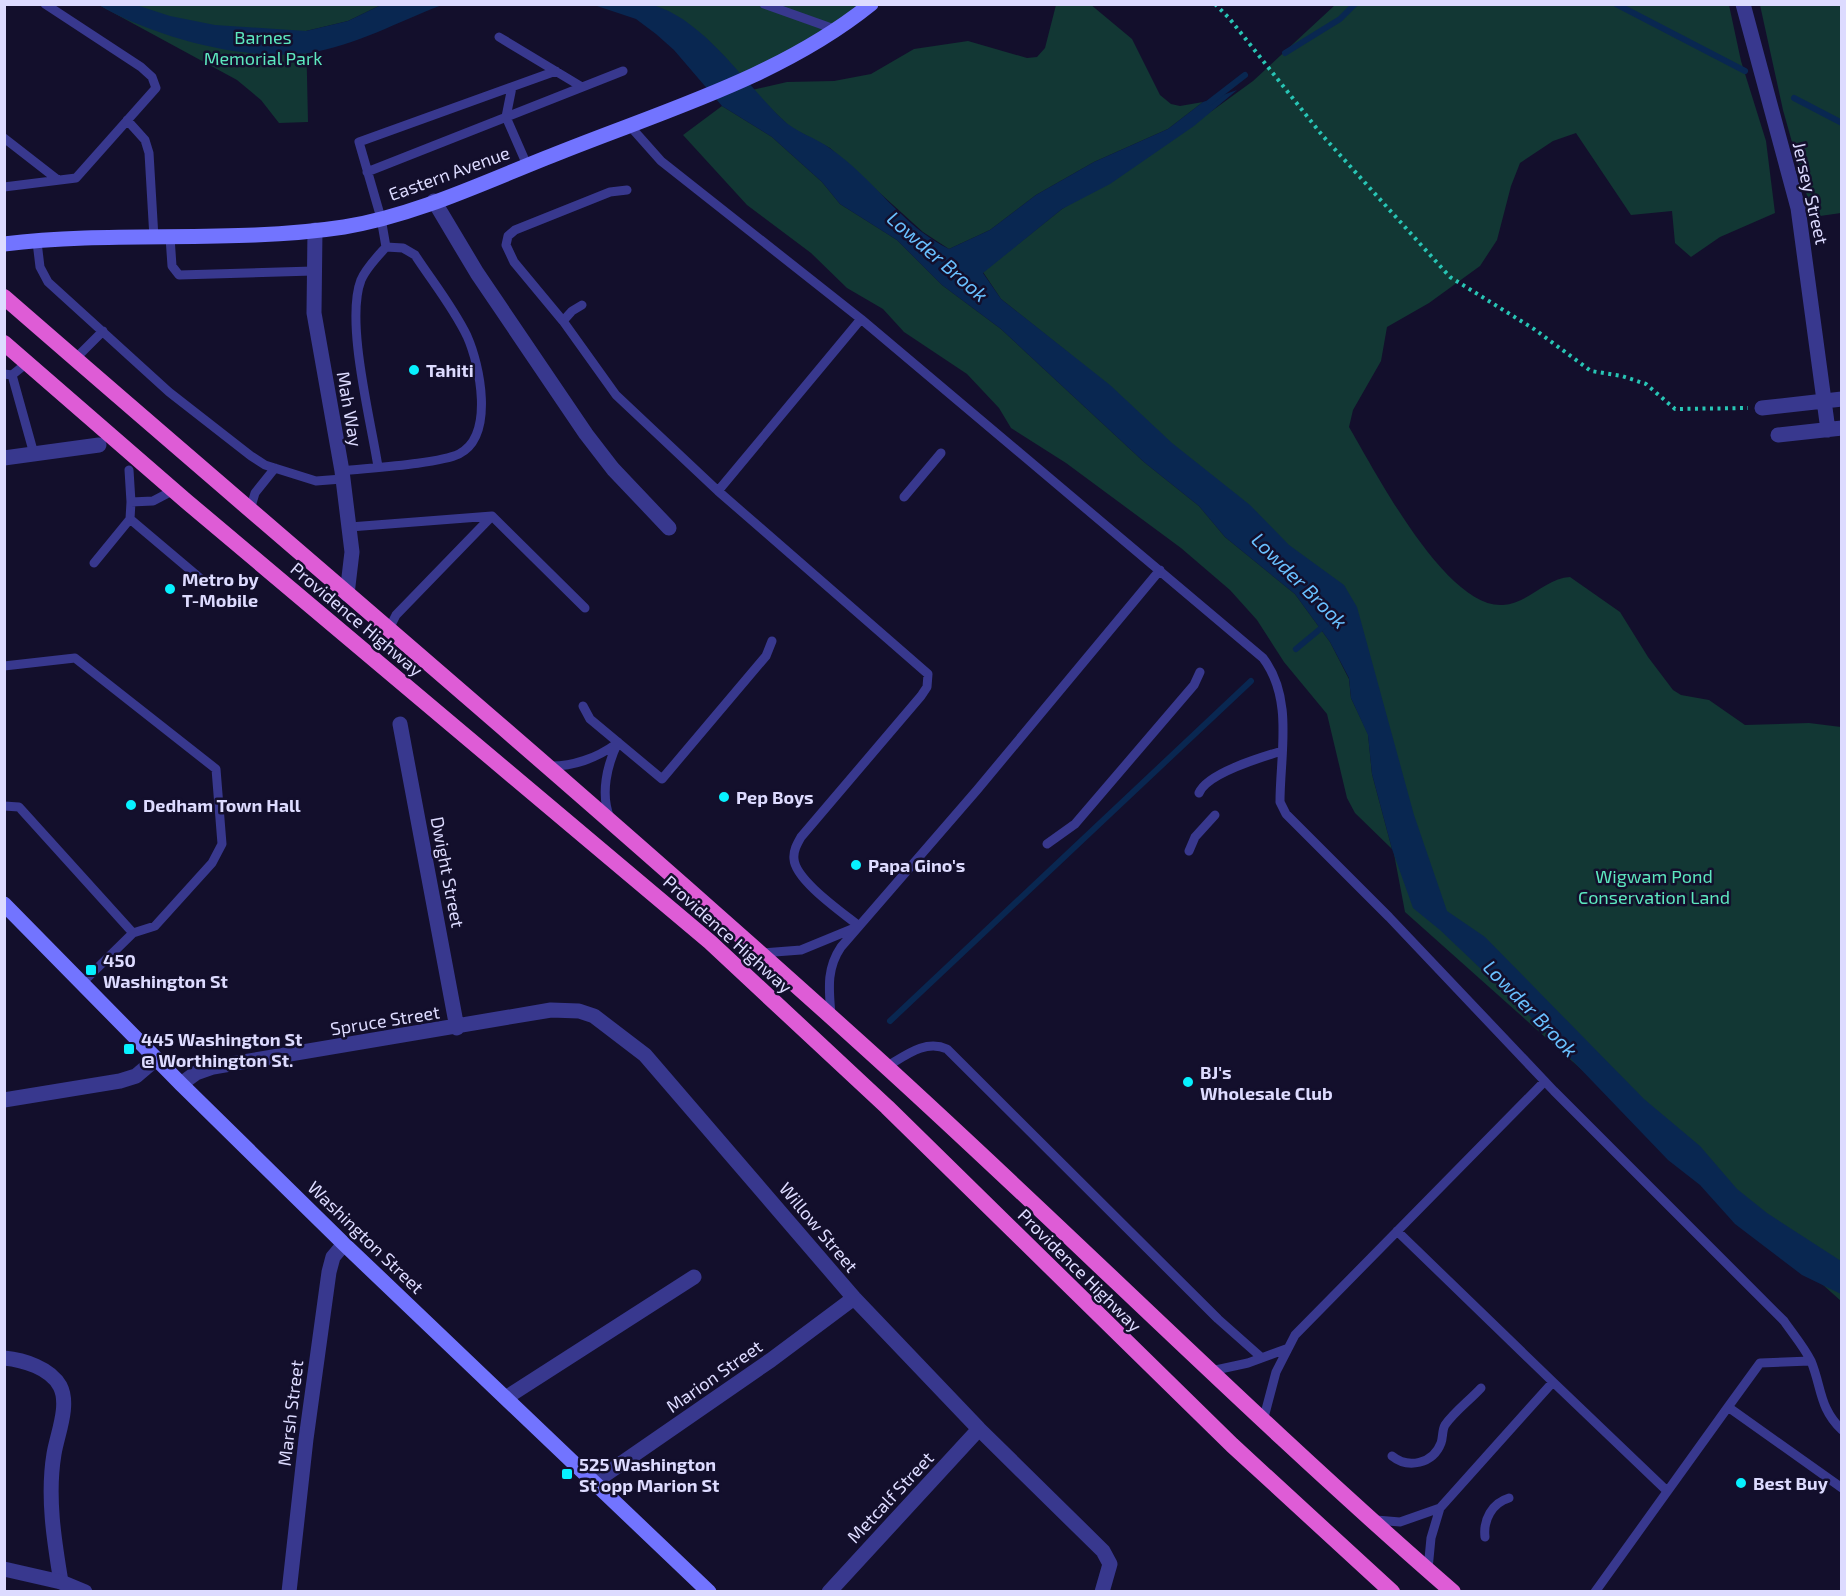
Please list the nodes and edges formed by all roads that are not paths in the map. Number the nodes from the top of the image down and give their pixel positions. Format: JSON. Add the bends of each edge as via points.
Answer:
{"nodes":[{"id":1,"x":45,"y":4,"type":"edge"},
{"id":2,"x":764,"y":4,"type":"edge"},
{"id":3,"x":871,"y":4,"type":"edge"},
{"id":4,"x":1743,"y":4,"type":"edge"},
{"id":5,"x":837,"y":30,"type":"junction"},
{"id":6,"x":499,"y":37,"type":"dead end"},
{"id":7,"x":555,"y":71,"type":"junction"},
{"id":8,"x":623,"y":71,"type":"dead end"},
{"id":9,"x":512,"y":87,"type":"junction"},
{"id":10,"x":582,"y":87,"type":"junction"},
{"id":11,"x":507,"y":117,"type":"junction"},
{"id":12,"x":127,"y":120,"type":"junction"},
{"id":13,"x":629,"y":124,"type":"junction"},
{"id":14,"x":4,"y":138,"type":"edge"},
{"id":15,"x":527,"y":165,"type":"junction"},
{"id":16,"x":367,"y":172,"type":"junction"},
{"id":17,"x":58,"y":180,"type":"junction"},
{"id":18,"x":4,"y":187,"type":"edge"},
{"id":19,"x":627,"y":190,"type":"dead end"},
{"id":20,"x":434,"y":201,"type":"junction"},
{"id":21,"x":381,"y":218,"type":"junction"},
{"id":22,"x":315,"y":230,"type":"junction"},
{"id":23,"x":170,"y":237,"type":"junction"},
{"id":24,"x":154,"y":238,"type":"junction"},
{"id":25,"x":37,"y":242,"type":"junction"},
{"id":26,"x":4,"y":244,"type":"edge"},
{"id":27,"x":386,"y":247,"type":"junction"},
{"id":28,"x":313,"y":271,"type":"junction"},
{"id":29,"x":4,"y":297,"type":"edge"},
{"id":30,"x":582,"y":305,"type":"dead end"},
{"id":31,"x":861,"y":319,"type":"junction"},
{"id":32,"x":563,"y":321,"type":"junction"},
{"id":33,"x":103,"y":332,"type":"junction"},
{"id":34,"x":4,"y":343,"type":"edge"},
{"id":35,"x":76,"y":358,"type":"junction"},
{"id":36,"x":27,"y":363,"type":"junction"},
{"id":37,"x":8,"y":374,"type":"edge"},
{"id":38,"x":1842,"y":399,"type":"edge"},
{"id":39,"x":1824,"y":401,"type":"junction"},
{"id":40,"x":1762,"y":408,"type":"road end"},
{"id":41,"x":1835,"y":429,"type":"edge"},
{"id":42,"x":1778,"y":435,"type":"dead end"},
{"id":43,"x":99,"y":445,"type":"dead end"},
{"id":44,"x":941,"y":453,"type":"dead end"},
{"id":45,"x":34,"y":454,"type":"junction"},
{"id":46,"x":7,"y":457,"type":"edge"},
{"id":47,"x":378,"y":466,"type":"junction"},
{"id":48,"x":275,"y":468,"type":"junction"},
{"id":49,"x":129,"y":470,"type":"dead end"},
{"id":50,"x":342,"y":475,"type":"junction"},
{"id":51,"x":174,"y":490,"type":"junction"},
{"id":52,"x":718,"y":491,"type":"junction"},
{"id":53,"x":904,"y":497,"type":"dead end"},
{"id":54,"x":131,"y":502,"type":"junction"},
{"id":55,"x":250,"y":510,"type":"junction"},
{"id":56,"x":492,"y":516,"type":"junction"},
{"id":57,"x":130,"y":519,"type":"junction"},
{"id":58,"x":350,"y":527,"type":"junction"},
{"id":59,"x":669,"y":528,"type":"dead end"},
{"id":60,"x":94,"y":563,"type":"dead end"},
{"id":61,"x":1160,"y":570,"type":"junction"},
{"id":62,"x":201,"y":579,"type":"dead end"},
{"id":63,"x":347,"y":594,"type":"junction"},
{"id":64,"x":585,"y":608,"type":"dead end"},
{"id":65,"x":389,"y":629,"type":"junction"},
{"id":66,"x":772,"y":641,"type":"dead end"},
{"id":67,"x":4,"y":666,"type":"edge"},
{"id":68,"x":1200,"y":672,"type":"dead end"},
{"id":69,"x":583,"y":706,"type":"dead end"},
{"id":70,"x":400,"y":724,"type":"dead end"},
{"id":71,"x":618,"y":742,"type":"junction"},
{"id":72,"x":1282,"y":751,"type":"junction"},
{"id":73,"x":546,"y":766,"type":"junction"},
{"id":74,"x":1200,"y":793,"type":"dead end"},
{"id":75,"x":4,"y":806,"type":"edge"},
{"id":76,"x":1215,"y":815,"type":"dead end"},
{"id":77,"x":613,"y":824,"type":"junction"},
{"id":78,"x":1047,"y":844,"type":"dead end"},
{"id":79,"x":1189,"y":851,"type":"dead end"},
{"id":80,"x":4,"y":904,"type":"edge"},
{"id":81,"x":859,"y":926,"type":"junction"},
{"id":82,"x":133,"y":933,"type":"junction"},
{"id":83,"x":760,"y":953,"type":"junction"},
{"id":84,"x":82,"y":983,"type":"junction"},
{"id":85,"x":831,"y":1017,"type":"junction"},
{"id":86,"x":457,"y":1028,"type":"junction"},
{"id":87,"x":156,"y":1059,"type":"junction"},
{"id":88,"x":886,"y":1067,"type":"junction"},
{"id":89,"x":1544,"y":1082,"type":"junction"},
{"id":90,"x":181,"y":1084,"type":"junction"},
{"id":91,"x":4,"y":1100,"type":"edge"},
{"id":92,"x":1397,"y":1231,"type":"junction"},
{"id":93,"x":344,"y":1244,"type":"junction"},
{"id":94,"x":694,"y":1276,"type":"dead end"},
{"id":95,"x":854,"y":1298,"type":"junction"},
{"id":96,"x":1286,"y":1349,"type":"junction"},
{"id":97,"x":4,"y":1358,"type":"edge"},
{"id":98,"x":1262,"y":1358,"type":"junction"},
{"id":99,"x":1810,"y":1361,"type":"junction"},
{"id":100,"x":1210,"y":1371,"type":"junction"},
{"id":101,"x":1553,"y":1382,"type":"junction"},
{"id":102,"x":1481,"y":1388,"type":"dead end"},
{"id":103,"x":507,"y":1397,"type":"junction"},
{"id":104,"x":1728,"y":1407,"type":"junction"},
{"id":105,"x":1263,"y":1421,"type":"junction"},
{"id":106,"x":979,"y":1430,"type":"junction"},
{"id":107,"x":1842,"y":1430,"type":"edge"},
{"id":108,"x":1392,"y":1456,"type":"dead end"},
{"id":109,"x":593,"y":1483,"type":"junction"},
{"id":110,"x":1842,"y":1488,"type":"edge"},
{"id":111,"x":1667,"y":1491,"type":"junction"},
{"id":112,"x":1509,"y":1498,"type":"dead end"},
{"id":113,"x":1440,"y":1508,"type":"junction"},
{"id":114,"x":1371,"y":1519,"type":"junction"},
{"id":115,"x":1485,"y":1537,"type":"dead end"},
{"id":116,"x":4,"y":1569,"type":"edge"},
{"id":117,"x":1428,"y":1569,"type":"junction"},
{"id":118,"x":61,"y":1582,"type":"junction"},
{"id":119,"x":85,"y":1592,"type":"edge"},
{"id":120,"x":289,"y":1592,"type":"edge"},
{"id":121,"x":708,"y":1592,"type":"edge"},
{"id":122,"x":829,"y":1592,"type":"edge"},
{"id":123,"x":1102,"y":1592,"type":"edge"},
{"id":124,"x":1392,"y":1592,"type":"edge"},
{"id":125,"x":1453,"y":1592,"type":"edge"},
{"id":126,"x":1595,"y":1592,"type":"edge"}],
"edges":[{"from":1,"to":12,"type":"lane","via":[[152,77],[156,88]]},
{"from":2,"to":5,"type":"lane"},
{"from":3,"to":5,"type":"main road","name":"Eastern Avenue"},
{"from":4,"to":39,"type":"street","name":"Jersey Street","via":[[1798,208]]},
{"from":5,"to":13,"type":"main road","name":"Eastern Avenue","via":[[780,62]]},
{"from":6,"to":7,"type":"lane"},
{"from":7,"to":9,"type":"lane"},
{"from":7,"to":10,"type":"lane"},
{"from":8,"to":10,"type":"lane"},
{"from":9,"to":11,"type":"lane"},
{"from":9,"to":16,"type":"lane","via":[[359,142]]},
{"from":10,"to":11,"type":"lane"},
{"from":11,"to":15,"type":"lane"},
{"from":11,"to":16,"type":"lane"},
{"from":12,"to":17,"type":"lane","via":[[76,178]]},
{"from":12,"to":24,"type":"lane","via":[[145,140],[149,153]]},
{"from":13,"to":15,"type":"main road","name":"Eastern Avenue"},
{"from":13,"to":31,"type":"lane","via":[[661,161]]},
{"from":14,"to":17,"type":"lane"},
{"from":15,"to":20,"type":"main road","name":"Eastern Avenue"},
{"from":16,"to":21,"type":"lane"},
{"from":17,"to":18,"type":"lane"},
{"from":19,"to":32,"type":"lane","via":[[610,192],[523,226],[508,236],[506,245],[514,262]]},
{"from":20,"to":21,"type":"main road","name":"Eastern Avenue"},
{"from":20,"to":59,"type":"street","via":[[477,273],[586,434]]},
{"from":21,"to":22,"type":"main road","name":"Eastern Avenue"},
{"from":21,"to":27,"type":"lane"},
{"from":22,"to":23,"type":"main road","name":"Eastern Avenue"},
{"from":22,"to":28,"type":"street","name":"Mah Way"},
{"from":23,"to":24,"type":"main road","name":"Eastern Avenue"},
{"from":23,"to":28,"type":"lane","via":[[172,266],[179,275]]},
{"from":24,"to":25,"type":"main road","name":"Eastern Avenue"},
{"from":25,"to":26,"type":"main road","name":"Eastern Avenue"},
{"from":25,"to":33,"type":"lane","via":[[44,276]]},
{"from":27,"to":47,"type":"lane","via":[[363,276],[357,310],[359,348]]},
{"from":27,"to":47,"type":"lane","via":[[403,248],[415,255],[460,325],[468,339],[483,401],[475,439],[461,453],[444,459]]},
{"from":28,"to":50,"type":"street","name":"Mah Way","via":[[314,313]]},
{"from":29,"to":35,"type":"highway","name":"Providence Highway"},
{"from":30,"to":32,"type":"lane"},
{"from":31,"to":52,"type":"lane"},
{"from":31,"to":61,"type":"lane"},
{"from":32,"to":52,"type":"lane","via":[[616,395]]},
{"from":33,"to":35,"type":"lane"},
{"from":33,"to":48,"type":"lane","via":[[187,407],[251,456]]},
{"from":34,"to":36,"type":"highway","name":"Providence Highway"},
{"from":35,"to":55,"type":"highway","name":"Providence Highway"},
{"from":36,"to":37,"type":"lane"},
{"from":36,"to":51,"type":"highway","name":"Providence Highway"},
{"from":37,"to":45,"type":"lane"},
{"from":38,"to":39,"type":"street"},
{"from":39,"to":40,"type":"street"},
{"from":39,"to":41,"type":"street","name":"Jersey Street"},
{"from":41,"to":42,"type":"street"},
{"from":43,"to":45,"type":"street"},
{"from":44,"to":53,"type":"lane"},
{"from":45,"to":46,"type":"street"},
{"from":47,"to":50,"type":"lane"},
{"from":48,"to":50,"type":"lane","via":[[316,481]]},
{"from":48,"to":55,"type":"lane","via":[[255,493]]},
{"from":49,"to":54,"type":"lane"},
{"from":50,"to":58,"type":"street","name":"Mah Way"},
{"from":51,"to":54,"type":"lane","via":[[153,501]]},
{"from":51,"to":124,"type":"highway","name":"Providence Highway","via":[[718,950],[887,1107],[1232,1445]]},
{"from":52,"to":81,"type":"lane","via":[[928,674],[921,696],[795,847],[799,874]]},
{"from":54,"to":57,"type":"lane"},
{"from":55,"to":63,"type":"highway","name":"Providence Highway"},
{"from":56,"to":58,"type":"lane"},
{"from":56,"to":64,"type":"lane"},
{"from":56,"to":65,"type":"lane","via":[[396,615]]},
{"from":57,"to":60,"type":"lane"},
{"from":57,"to":62,"type":"lane"},
{"from":58,"to":63,"type":"street","name":"Mah Way","via":[[352,552]]},
{"from":61,"to":72,"type":"lane","via":[[1272,670],[1282,704]]},
{"from":61,"to":81,"type":"lane"},
{"from":63,"to":65,"type":"highway","name":"Providence Highway"},
{"from":65,"to":73,"type":"highway","name":"Providence Highway"},
{"from":66,"to":71,"type":"lane","via":[[766,657],[662,779]]},
{"from":67,"to":82,"type":"lane","via":[[75,658],[216,769],[222,844],[212,863],[155,926]]},
{"from":68,"to":78,"type":"lane","via":[[1194,685],[1075,824]]},
{"from":69,"to":71,"type":"lane","via":[[590,718]]},
{"from":70,"to":86,"type":"street","name":"Dwight Street"},
{"from":71,"to":73,"type":"lane","via":[[607,751],[573,764]]},
{"from":71,"to":77,"type":"lane","via":[[605,791],[606,808]]},
{"from":72,"to":74,"type":"lane","via":[[1234,768],[1207,783]]},
{"from":72,"to":89,"type":"lane","via":[[1280,802],[1286,814]]},
{"from":73,"to":77,"type":"highway","name":"Providence Highway"},
{"from":75,"to":82,"type":"lane","via":[[20,807]]},
{"from":76,"to":79,"type":"lane","via":[[1195,837]]},
{"from":77,"to":83,"type":"highway","name":"Providence Highway"},
{"from":80,"to":84,"type":"main road","name":"Washington Street"},
{"from":81,"to":83,"type":"lane","via":[[801,950]]},
{"from":81,"to":85,"type":"lane","via":[[830,968]]},
{"from":82,"to":84,"type":"lane"},
{"from":83,"to":85,"type":"highway","name":"Providence Highway"},
{"from":84,"to":87,"type":"main road","name":"Washington Street"},
{"from":85,"to":88,"type":"highway","name":"Providence Highway"},
{"from":86,"to":90,"type":"street","name":"Spruce Street","via":[[213,1067]]},
{"from":86,"to":95,"type":"street","name":"Willow Street","via":[[551,1010],[594,1016],[645,1055]]},
{"from":87,"to":90,"type":"main road","name":"Washington Street"},
{"from":87,"to":91,"type":"street","via":[[136,1076],[120,1081]]},
{"from":88,"to":98,"type":"lane","via":[[920,1048],[938,1045],[947,1049]]},
{"from":88,"to":100,"type":"highway","name":"Providence Highway"},
{"from":89,"to":92,"type":"lane"},
{"from":89,"to":99,"type":"lane","via":[[1784,1321]]},
{"from":90,"to":93,"type":"main road","name":"Washington Street"},
{"from":92,"to":96,"type":"lane","via":[[1295,1335]]},
{"from":92,"to":101,"type":"lane"},
{"from":93,"to":103,"type":"main road","name":"Washington Street"},
{"from":93,"to":120,"type":"street","name":"Marsh Street","via":[[333,1257],[329,1272]]},
{"from":94,"to":103,"type":"street"},
{"from":95,"to":106,"type":"street","name":"Willow Street"},
{"from":95,"to":109,"type":"street","name":"Marion Street"},
{"from":96,"to":98,"type":"lane"},
{"from":96,"to":105,"type":"lane"},
{"from":97,"to":118,"type":"street","via":[[21,1360],[47,1372],[61,1387],[64,1404],[53,1457],[52,1530]]},
{"from":98,"to":100,"type":"lane"},
{"from":99,"to":104,"type":"lane","via":[[1760,1363]]},
{"from":99,"to":107,"type":"lane","via":[[1820,1398]]},
{"from":100,"to":105,"type":"highway","name":"Providence Highway"},
{"from":101,"to":111,"type":"lane"},
{"from":101,"to":113,"type":"lane"},
{"from":102,"to":108,"type":"lane","via":[[1444,1427],[1442,1442],[1433,1455],[1412,1464]]},
{"from":103,"to":109,"type":"main road","name":"Washington Street"},
{"from":104,"to":110,"type":"lane"},
{"from":104,"to":111,"type":"lane"},
{"from":105,"to":114,"type":"highway","name":"Providence Highway"},
{"from":106,"to":122,"type":"street","name":"Metcalf Street"},
{"from":106,"to":123,"type":"street","name":"Willow Street","via":[[1103,1551],[1110,1564]]},
{"from":109,"to":121,"type":"main road","name":"Washington Street"},
{"from":111,"to":126,"type":"lane"},
{"from":112,"to":115,"type":"lane","via":[[1489,1513]]},
{"from":113,"to":114,"type":"lane","via":[[1400,1522]]},
{"from":113,"to":117,"type":"lane","via":[[1431,1538]]},
{"from":114,"to":117,"type":"highway","name":"Providence Highway"},
{"from":116,"to":118,"type":"street"},
{"from":117,"to":125,"type":"highway","name":"Providence Highway"},
{"from":118,"to":119,"type":"street"}]}
